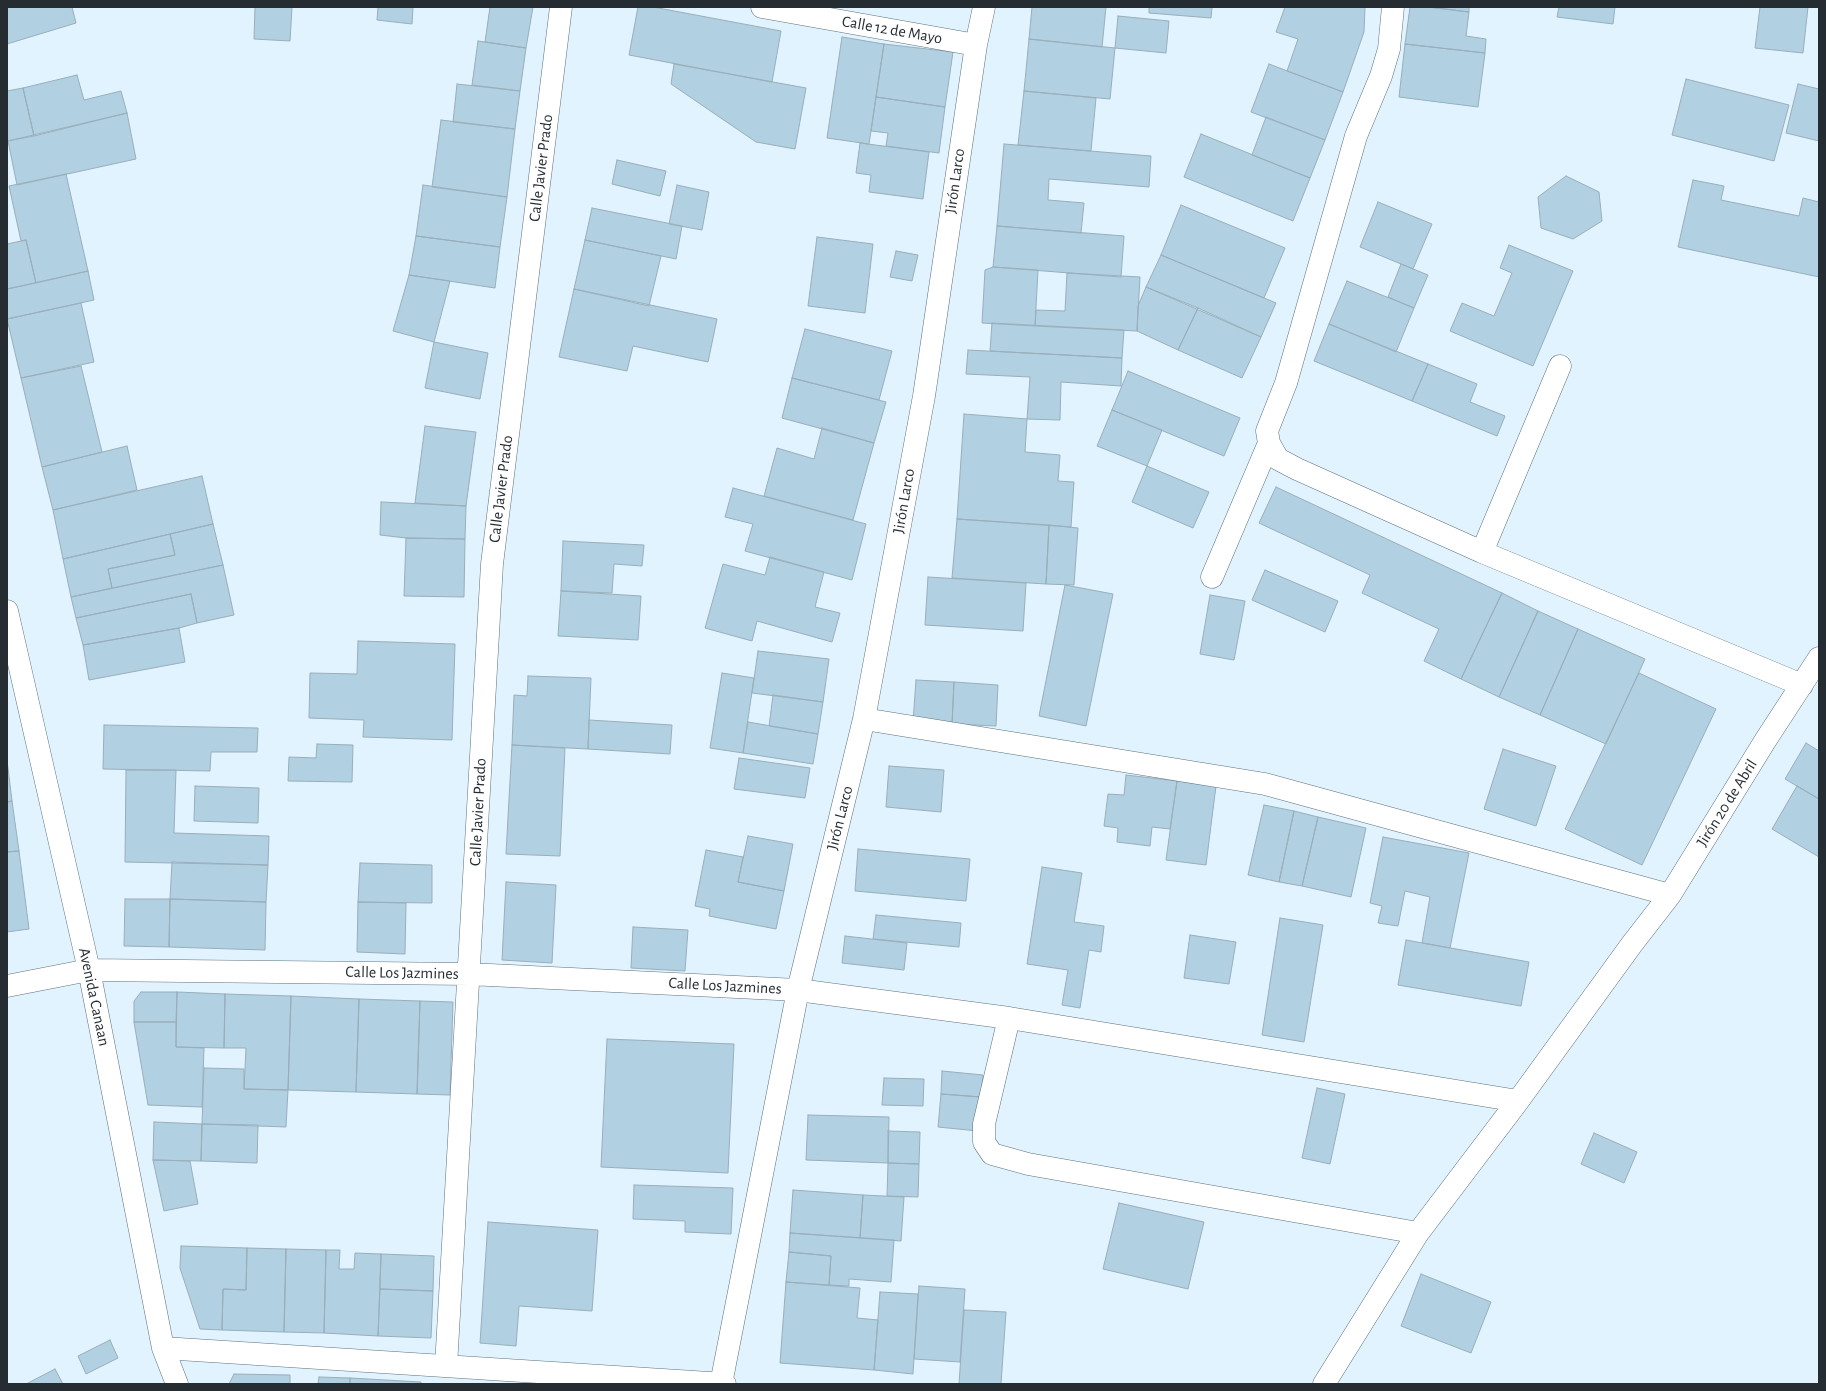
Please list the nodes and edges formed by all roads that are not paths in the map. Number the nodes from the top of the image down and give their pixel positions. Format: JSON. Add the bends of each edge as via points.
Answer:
{"nodes":[{"id":1,"x":561,"y":7,"type":"edge"},
{"id":2,"x":762,"y":7,"type":"edge"},
{"id":3,"x":984,"y":7,"type":"edge"},
{"id":4,"x":1393,"y":7,"type":"edge"},
{"id":5,"x":976,"y":45,"type":"junction"},
{"id":6,"x":1560,"y":366,"type":"dead end"},
{"id":7,"x":1269,"y":443,"type":"junction"},
{"id":8,"x":1482,"y":552,"type":"junction"},
{"id":9,"x":1212,"y":577,"type":"dead end"},
{"id":10,"x":7,"y":611,"type":"edge"},
{"id":11,"x":1819,"y":658,"type":"edge"},
{"id":12,"x":1802,"y":685,"type":"junction"},
{"id":13,"x":864,"y":719,"type":"junction"},
{"id":14,"x":1670,"y":895,"type":"junction"},
{"id":15,"x":89,"y":970,"type":"junction"},
{"id":16,"x":469,"y":974,"type":"junction"},
{"id":17,"x":7,"y":986,"type":"edge"},
{"id":18,"x":798,"y":990,"type":"junction"},
{"id":19,"x":1009,"y":1018,"type":"junction"},
{"id":20,"x":1518,"y":1102,"type":"junction"},
{"id":21,"x":1418,"y":1233,"type":"junction"},
{"id":22,"x":163,"y":1348,"type":"junction"},
{"id":23,"x":446,"y":1366,"type":"junction"},
{"id":24,"x":178,"y":1384,"type":"edge"},
{"id":25,"x":721,"y":1384,"type":"edge"},
{"id":26,"x":725,"y":1384,"type":"edge"},
{"id":27,"x":1324,"y":1384,"type":"edge"}],
"edges":[{"from":1,"to":16,"type":"street","name":"Calle Javier Prado","via":[[492,564]]},
{"from":2,"to":5,"type":"street","name":"Calle 12 de Mayo"},
{"from":3,"to":5,"type":"street","name":"Jirón Larco"},
{"from":4,"to":7,"type":"street","via":[[1389,49],[1381,76],[1356,136],[1286,383],[1267,431]]},
{"from":5,"to":13,"type":"street","name":"Jirón Larco","via":[[924,396]]},
{"from":6,"to":8,"type":"street"},
{"from":7,"to":8,"type":"street","via":[[1278,459],[1297,469]]},
{"from":7,"to":9,"type":"street"},
{"from":8,"to":12,"type":"street"},
{"from":10,"to":15,"type":"street","name":"Avenida Canaan"},
{"from":11,"to":12,"type":"street","name":"Jirón 20 de Abril"},
{"from":12,"to":14,"type":"street","name":"Jirón 20 de Abril"},
{"from":13,"to":14,"type":"street","via":[[1265,784]]},
{"from":13,"to":18,"type":"street","name":"Jirón Larco"},
{"from":14,"to":20,"type":"street","name":"Jirón 20 de Abril"},
{"from":15,"to":16,"type":"street","name":"Calle Los Jazmines"},
{"from":15,"to":17,"type":"street","name":"Calle Los Jazmines"},
{"from":15,"to":22,"type":"street","name":"Avenida Canaan"},
{"from":16,"to":18,"type":"street","name":"Calle Los Jazmines"},
{"from":16,"to":23,"type":"street","name":"Calle Javier Prado"},
{"from":18,"to":19,"type":"street","name":"Calle Los Jazmines"},
{"from":18,"to":25,"type":"street","name":"Jirón Larco"},
{"from":19,"to":20,"type":"street","name":"Calle Los Jazmines"},
{"from":19,"to":21,"type":"street","via":[[984,1124],[984,1142],[992,1154],[1028,1164]]},
{"from":20,"to":21,"type":"street","name":"Jirón 20 de Abril"},
{"from":21,"to":27,"type":"street","name":"Jirón 20 de Abril"},
{"from":22,"to":23,"type":"street"},
{"from":22,"to":24,"type":"street","name":"Avenida Canaan"},
{"from":23,"to":25,"type":"street"},
{"from":25,"to":26,"type":"street"}]}
